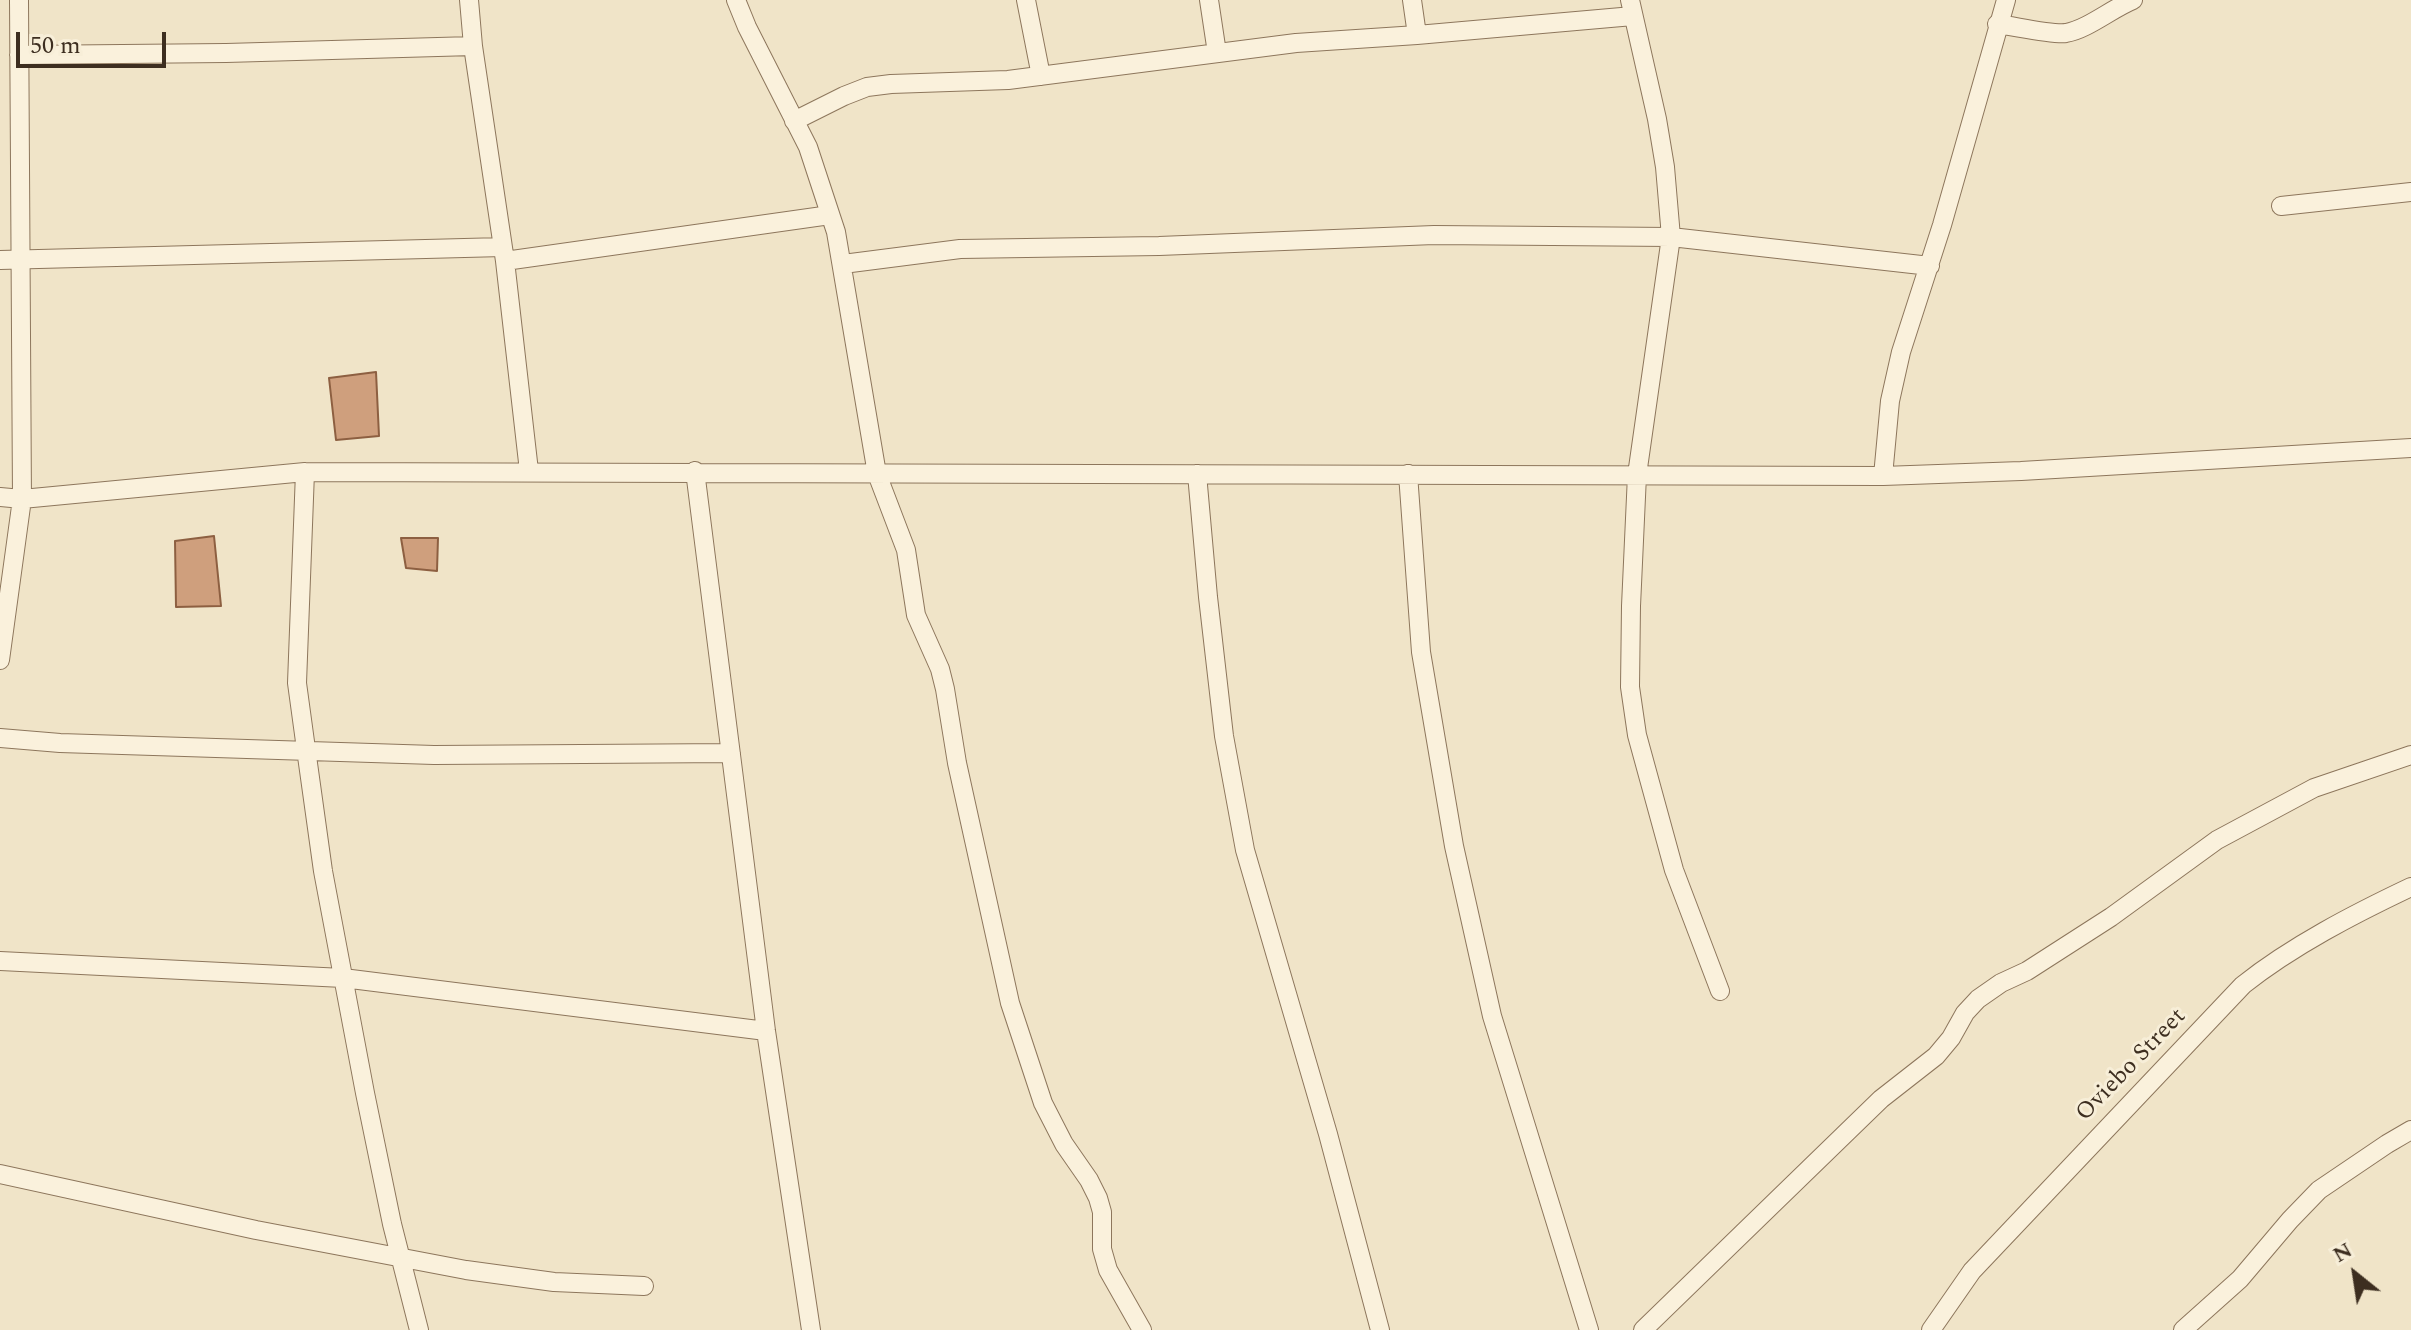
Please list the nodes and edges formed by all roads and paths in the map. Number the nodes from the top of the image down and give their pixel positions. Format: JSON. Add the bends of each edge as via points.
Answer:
{"nodes":[{"id":1,"x":19,"y":0,"type":"edge"},
{"id":2,"x":469,"y":0,"type":"edge"},
{"id":3,"x":736,"y":0,"type":"edge"},
{"id":4,"x":1026,"y":0,"type":"edge"},
{"id":5,"x":1209,"y":0,"type":"edge"},
{"id":6,"x":1412,"y":0,"type":"edge"},
{"id":7,"x":2006,"y":0,"type":"edge"},
{"id":8,"x":2133,"y":0,"type":"edge"},
{"id":9,"x":1632,"y":8,"type":"edge"},
{"id":10,"x":1997,"y":24,"type":"junction"},
{"id":11,"x":1417,"y":35,"type":"junction"},
{"id":12,"x":473,"y":46,"type":"junction"},
{"id":13,"x":1217,"y":53,"type":"junction"},
{"id":14,"x":19,"y":55,"type":"junction"},
{"id":15,"x":1041,"y":76,"type":"junction"},
{"id":16,"x":794,"y":121,"type":"junction"},
{"id":17,"x":2411,"y":192,"type":"edge"},
{"id":18,"x":2281,"y":206,"type":"dead end"},
{"id":19,"x":830,"y":215,"type":"junction"},
{"id":20,"x":1671,"y":237,"type":"junction"},
{"id":21,"x":504,"y":254,"type":"junction"},
{"id":22,"x":20,"y":259,"type":"junction"},
{"id":23,"x":0,"y":260,"type":"edge"},
{"id":24,"x":843,"y":264,"type":"junction"},
{"id":25,"x":1930,"y":266,"type":"junction"},
{"id":26,"x":2411,"y":448,"type":"edge"},
{"id":27,"x":529,"y":471,"type":"junction"},
{"id":28,"x":695,"y":471,"type":"junction"},
{"id":29,"x":305,"y":472,"type":"junction"},
{"id":30,"x":877,"y":474,"type":"junction"},
{"id":31,"x":1197,"y":474,"type":"junction"},
{"id":32,"x":1408,"y":474,"type":"junction"},
{"id":33,"x":1637,"y":475,"type":"junction"},
{"id":34,"x":1883,"y":476,"type":"junction"},
{"id":35,"x":0,"y":497,"type":"edge"},
{"id":36,"x":22,"y":499,"type":"junction"},
{"id":37,"x":0,"y":660,"type":"edge"},
{"id":38,"x":0,"y":738,"type":"edge"},
{"id":39,"x":306,"y":749,"type":"junction"},
{"id":40,"x":731,"y":753,"type":"junction"},
{"id":41,"x":2411,"y":755,"type":"edge"},
{"id":42,"x":2411,"y":887,"type":"edge"},
{"id":43,"x":0,"y":961,"type":"edge"},
{"id":44,"x":343,"y":978,"type":"junction"},
{"id":45,"x":1720,"y":991,"type":"dead end"},
{"id":46,"x":766,"y":1031,"type":"junction"},
{"id":47,"x":2411,"y":1130,"type":"edge"},
{"id":48,"x":0,"y":1174,"type":"edge"},
{"id":49,"x":401,"y":1258,"type":"junction"},
{"id":50,"x":644,"y":1286,"type":"dead end"},
{"id":51,"x":419,"y":1330,"type":"edge"},
{"id":52,"x":811,"y":1330,"type":"edge"},
{"id":53,"x":1142,"y":1330,"type":"edge"},
{"id":54,"x":1380,"y":1330,"type":"edge"},
{"id":55,"x":1589,"y":1330,"type":"edge"},
{"id":56,"x":1643,"y":1330,"type":"edge"},
{"id":57,"x":1931,"y":1330,"type":"edge"},
{"id":58,"x":2183,"y":1330,"type":"edge"}],
"edges":[{"from":1,"to":14,"type":"street"},
{"from":2,"to":12,"type":"street"},
{"from":3,"to":16,"type":"street"},
{"from":4,"to":15,"type":"street"},
{"from":5,"to":13,"type":"street"},
{"from":6,"to":11,"type":"street"},
{"from":7,"to":10,"type":"street"},
{"from":8,"to":10,"type":"street","via":[[2066,33]]},
{"from":9,"to":11,"type":"street"},
{"from":9,"to":20,"type":"street","via":[[1657,119]]},
{"from":10,"to":25,"type":"street"},
{"from":11,"to":13,"type":"street"},
{"from":12,"to":14,"type":"street"},
{"from":12,"to":21,"type":"street"},
{"from":13,"to":15,"type":"street"},
{"from":14,"to":22,"type":"street"},
{"from":15,"to":16,"type":"street","via":[[867,87]]},
{"from":16,"to":19,"type":"street"},
{"from":17,"to":18,"type":"street"},
{"from":19,"to":21,"type":"street"},
{"from":19,"to":24,"type":"street"},
{"from":20,"to":24,"type":"street","via":[[1434,235],[960,249]]},
{"from":20,"to":25,"type":"street"},
{"from":20,"to":33,"type":"street"},
{"from":21,"to":22,"type":"street"},
{"from":21,"to":27,"type":"street"},
{"from":22,"to":23,"type":"street"},
{"from":22,"to":36,"type":"street"},
{"from":24,"to":30,"type":"street"},
{"from":25,"to":34,"type":"street","via":[[1890,401]]},
{"from":26,"to":34,"type":"street"},
{"from":27,"to":28,"type":"street"},
{"from":27,"to":29,"type":"street"},
{"from":28,"to":30,"type":"street"},
{"from":28,"to":40,"type":"street"},
{"from":29,"to":36,"type":"street"},
{"from":29,"to":39,"type":"street","via":[[297,683]]},
{"from":30,"to":31,"type":"street"},
{"from":30,"to":53,"type":"street","via":[[906,550],[916,615],[940,669],[1010,1003],[1043,1103],[1098,1198],[1108,1270]]},
{"from":31,"to":32,"type":"street"},
{"from":31,"to":54,"type":"street","via":[[1224,736],[1245,850]]},
{"from":32,"to":33,"type":"street"},
{"from":32,"to":55,"type":"street","via":[[1421,652],[1454,846],[1492,1016]]},
{"from":33,"to":34,"type":"street"},
{"from":33,"to":45,"type":"street","via":[[1630,687],[1637,735],[1674,870]]},
{"from":35,"to":36,"type":"street"},
{"from":36,"to":37,"type":"street"},
{"from":38,"to":39,"type":"street"},
{"from":39,"to":40,"type":"street","via":[[434,755]]},
{"from":39,"to":44,"type":"street"},
{"from":40,"to":46,"type":"street"},
{"from":41,"to":56,"type":"street","via":[[2314,788],[2217,840],[2111,917],[1978,999],[1936,1056],[1881,1099]]},
{"from":42,"to":57,"type":"street","name":"Oviebo Street","via":[[2355,915],[2243,985],[1972,1271]]},
{"from":43,"to":44,"type":"street"},
{"from":44,"to":46,"type":"street"},
{"from":44,"to":49,"type":"street"},
{"from":46,"to":52,"type":"street"},
{"from":47,"to":58,"type":"street","via":[[2319,1190],[2240,1279]]},
{"from":48,"to":49,"type":"street"},
{"from":49,"to":50,"type":"street","via":[[554,1282]]},
{"from":49,"to":51,"type":"street"}]}
